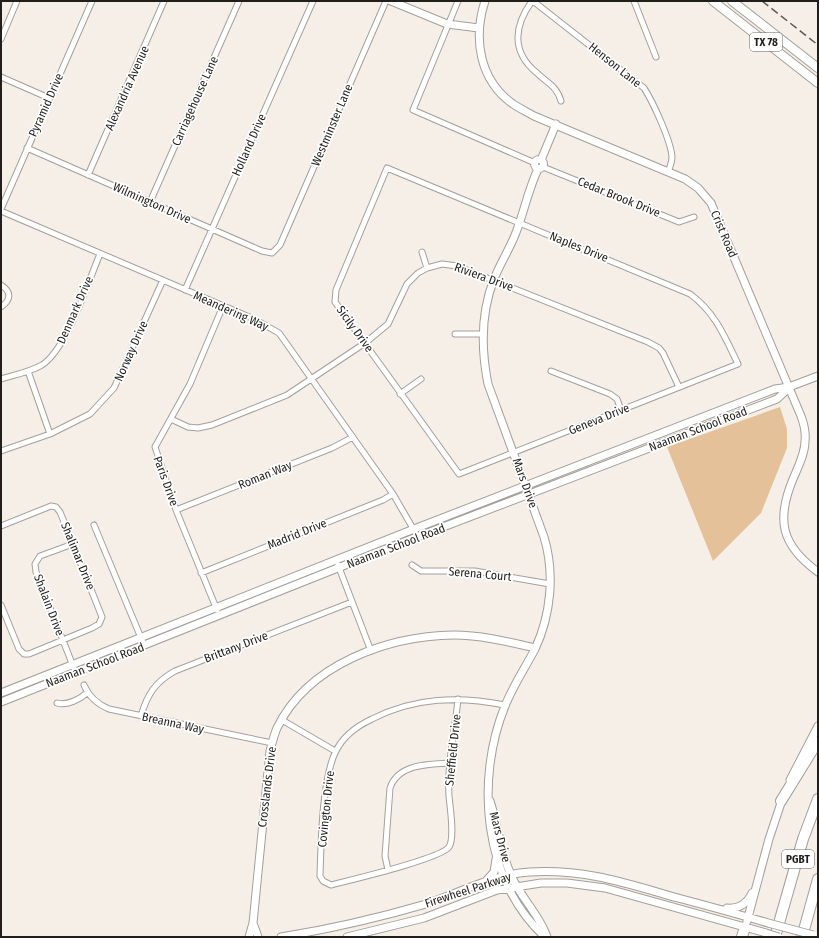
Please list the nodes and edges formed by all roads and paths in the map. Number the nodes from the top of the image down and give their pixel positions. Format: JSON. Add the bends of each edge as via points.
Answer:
{"nodes":[{"id":1,"x":18,"y":1,"type":"edge"},
{"id":2,"x":92,"y":1,"type":"edge"},
{"id":3,"x":164,"y":1,"type":"edge"},
{"id":4,"x":239,"y":1,"type":"edge"},
{"id":5,"x":313,"y":1,"type":"edge"},
{"id":6,"x":386,"y":1,"type":"edge"},
{"id":7,"x":391,"y":1,"type":"edge"},
{"id":8,"x":458,"y":1,"type":"edge"},
{"id":9,"x":485,"y":1,"type":"edge"},
{"id":10,"x":532,"y":1,"type":"edge"},
{"id":11,"x":634,"y":1,"type":"edge"},
{"id":12,"x":713,"y":1,"type":"edge"},
{"id":13,"x":732,"y":1,"type":"edge"},
{"id":14,"x":447,"y":24,"type":"junction"},
{"id":15,"x":479,"y":28,"type":"junction"},
{"id":16,"x":768,"y":29,"type":"junction"},
{"id":17,"x":761,"y":38,"type":"junction"},
{"id":18,"x":1,"y":39,"type":"edge"},
{"id":19,"x":656,"y":57,"type":"dead end"},
{"id":20,"x":818,"y":68,"type":"edge"},
{"id":21,"x":1,"y":77,"type":"edge"},
{"id":22,"x":818,"y":83,"type":"edge"},
{"id":23,"x":49,"y":98,"type":"junction"},
{"id":24,"x":561,"y":101,"type":"dead end"},
{"id":25,"x":556,"y":124,"type":"junction"},
{"id":26,"x":27,"y":148,"type":"junction"},
{"id":27,"x":539,"y":165,"type":"junction"},
{"id":28,"x":388,"y":168,"type":"joint"},
{"id":29,"x":668,"y":172,"type":"junction"},
{"id":30,"x":88,"y":175,"type":"junction"},
{"id":31,"x":150,"y":202,"type":"junction"},
{"id":32,"x":1,"y":210,"type":"edge"},
{"id":33,"x":694,"y":217,"type":"dead end"},
{"id":34,"x":520,"y":223,"type":"junction"},
{"id":35,"x":212,"y":229,"type":"junction"},
{"id":36,"x":277,"y":249,"type":"joint"},
{"id":37,"x":422,"y":252,"type":"dead end"},
{"id":38,"x":100,"y":254,"type":"junction"},
{"id":39,"x":427,"y":268,"type":"junction"},
{"id":40,"x":163,"y":280,"type":"junction"},
{"id":41,"x":493,"y":280,"type":"junction"},
{"id":42,"x":1,"y":285,"type":"edge"},
{"id":43,"x":185,"y":290,"type":"junction"},
{"id":44,"x":223,"y":306,"type":"junction"},
{"id":45,"x":1,"y":307,"type":"edge"},
{"id":46,"x":455,"y":334,"type":"dead end"},
{"id":47,"x":483,"y":334,"type":"junction"},
{"id":48,"x":365,"y":343,"type":"junction"},
{"id":49,"x":738,"y":364,"type":"joint"},
{"id":50,"x":28,"y":371,"type":"junction"},
{"id":51,"x":551,"y":371,"type":"dead end"},
{"id":52,"x":818,"y":376,"type":"edge"},
{"id":53,"x":1,"y":379,"type":"edge"},
{"id":54,"x":421,"y":379,"type":"dead end"},
{"id":55,"x":312,"y":380,"type":"junction"},
{"id":56,"x":679,"y":387,"type":"junction"},
{"id":57,"x":790,"y":387,"type":"junction"},
{"id":58,"x":400,"y":394,"type":"junction"},
{"id":59,"x":621,"y":410,"type":"junction"},
{"id":60,"x":171,"y":419,"type":"junction"},
{"id":61,"x":50,"y":434,"type":"junction"},
{"id":62,"x":353,"y":437,"type":"junction"},
{"id":63,"x":1,"y":451,"type":"edge"},
{"id":64,"x":514,"y":453,"type":"junction"},
{"id":65,"x":459,"y":474,"type":"joint"},
{"id":66,"x":526,"y":486,"type":"junction"},
{"id":67,"x":392,"y":494,"type":"junction"},
{"id":68,"x":530,"y":495,"type":"junction"},
{"id":69,"x":176,"y":510,"type":"junction"},
{"id":70,"x":94,"y":525,"type":"dead end"},
{"id":71,"x":1,"y":526,"type":"edge"},
{"id":72,"x":414,"y":529,"type":"junction"},
{"id":73,"x":418,"y":537,"type":"junction"},
{"id":74,"x":73,"y":544,"type":"junction"},
{"id":75,"x":337,"y":560,"type":"junction"},
{"id":76,"x":412,"y":565,"type":"dead end"},
{"id":77,"x":340,"y":568,"type":"junction"},
{"id":78,"x":818,"y":572,"type":"edge"},
{"id":79,"x":201,"y":573,"type":"junction"},
{"id":80,"x":550,"y":584,"type":"junction"},
{"id":81,"x":352,"y":602,"type":"junction"},
{"id":82,"x":1,"y":605,"type":"edge"},
{"id":83,"x":216,"y":608,"type":"junction"},
{"id":84,"x":219,"y":616,"type":"junction"},
{"id":85,"x":141,"y":638,"type":"junction"},
{"id":86,"x":63,"y":641,"type":"junction"},
{"id":87,"x":144,"y":645,"type":"junction"},
{"id":88,"x":535,"y":648,"type":"junction"},
{"id":89,"x":371,"y":651,"type":"junction"},
{"id":90,"x":74,"y":668,"type":"junction"},
{"id":91,"x":84,"y":685,"type":"dead end"},
{"id":92,"x":1,"y":693,"type":"edge"},
{"id":93,"x":88,"y":693,"type":"junction"},
{"id":94,"x":458,"y":699,"type":"junction"},
{"id":95,"x":1,"y":702,"type":"edge"},
{"id":96,"x":57,"y":703,"type":"dead end"},
{"id":97,"x":505,"y":705,"type":"junction"},
{"id":98,"x":141,"y":716,"type":"junction"},
{"id":99,"x":282,"y":720,"type":"junction"},
{"id":100,"x":818,"y":726,"type":"edge"},
{"id":101,"x":818,"y":741,"type":"edge"},
{"id":102,"x":272,"y":743,"type":"junction"},
{"id":103,"x":335,"y":751,"type":"junction"},
{"id":104,"x":450,"y":763,"type":"junction"},
{"id":105,"x":818,"y":788,"type":"edge"},
{"id":106,"x":489,"y":799,"type":"junction"},
{"id":107,"x":781,"y":801,"type":"junction"},
{"id":108,"x":816,"y":803,"type":"edge"},
{"id":109,"x":496,"y":854,"type":"junction"},
{"id":110,"x":764,"y":861,"type":"junction"},
{"id":111,"x":388,"y":870,"type":"junction"},
{"id":112,"x":508,"y":876,"type":"junction"},
{"id":113,"x":608,"y":878,"type":"junction"},
{"id":114,"x":818,"y":879,"type":"edge"},
{"id":115,"x":484,"y":883,"type":"junction"},
{"id":116,"x":512,"y":887,"type":"junction"},
{"id":117,"x":605,"y":888,"type":"junction"},
{"id":118,"x":716,"y":908,"type":"junction"},
{"id":119,"x":748,"y":917,"type":"junction"},
{"id":120,"x":253,"y":923,"type":"junction"},
{"id":121,"x":743,"y":932,"type":"edge"},
{"id":122,"x":770,"y":935,"type":"edge"},
{"id":123,"x":816,"y":936,"type":"edge"},
{"id":124,"x":249,"y":937,"type":"edge"},
{"id":125,"x":258,"y":937,"type":"edge"},
{"id":126,"x":281,"y":937,"type":"edge"},
{"id":127,"x":347,"y":937,"type":"edge"},
{"id":128,"x":546,"y":937,"type":"edge"},
{"id":129,"x":780,"y":937,"type":"edge"},
{"id":130,"x":802,"y":937,"type":"edge"}],
"edges":[{"from":1,"to":18,"type":"street"},
{"from":2,"to":23,"type":"street","name":"Pyramid Drive"},
{"from":3,"to":30,"type":"street","name":"Alexandria Avenue"},
{"from":4,"to":31,"type":"street","name":"Carriagehouse Lane"},
{"from":5,"to":35,"type":"street","name":"Holland Drive"},
{"from":6,"to":36,"type":"street","name":"Westminster Lane"},
{"from":7,"to":14,"type":"main road"},
{"from":8,"to":14,"type":"street"},
{"from":9,"to":15,"type":"main road","name":"Crist Road"},
{"from":10,"to":24,"type":"street","via":[[519,24],[522,57],[558,91]]},
{"from":10,"to":29,"type":"street","name":"Henson Lane","via":[[644,88],[671,149],[672,159]]},
{"from":11,"to":19,"type":"street"},
{"from":12,"to":17,"type":"main road","number":"TX 78"},
{"from":13,"to":16,"type":"main road","number":"TX 78"},
{"from":14,"to":15,"type":"main road"},
{"from":14,"to":27,"type":"street","name":"Cedar Brook Drive","via":[[413,110]]},
{"from":15,"to":25,"type":"main road","name":"Crist Road","via":[[481,56],[494,85],[512,104]]},
{"from":16,"to":17,"type":"main road"},
{"from":16,"to":20,"type":"main road","number":"TX 78"},
{"from":17,"to":22,"type":"main road","number":"TX 78"},
{"from":21,"to":23,"type":"street"},
{"from":23,"to":26,"type":"street","name":"Pyramid Drive"},
{"from":25,"to":27,"type":"main road","name":"Mars Drive"},
{"from":25,"to":29,"type":"main road","name":"Crist Road"},
{"from":26,"to":30,"type":"street","name":"Wilmington Drive"},
{"from":26,"to":32,"type":"street","name":"Pyramid Drive"},
{"from":27,"to":33,"type":"street","name":"Cedar Brook Drive","via":[[679,222]]},
{"from":27,"to":34,"type":"main road","name":"Mars Drive"},
{"from":28,"to":34,"type":"street","name":"Naples Drive"},
{"from":28,"to":48,"type":"street","name":"Sicily Drive","via":[[334,296],[335,302]]},
{"from":29,"to":57,"type":"main road","name":"Crist Road","via":[[698,188],[712,203]]},
{"from":30,"to":31,"type":"street","name":"Wilmington Drive"},
{"from":31,"to":35,"type":"street","name":"Wilmington Drive"},
{"from":32,"to":38,"type":"street","name":"Meandering Way"},
{"from":34,"to":41,"type":"main road","name":"Mars Drive"},
{"from":34,"to":49,"type":"street","name":"Naples Drive","via":[[690,294],[709,310],[720,326]]},
{"from":35,"to":36,"type":"street","name":"Wilmington Drive","via":[[262,252],[272,253]]},
{"from":35,"to":43,"type":"street","name":"Holland Drive"},
{"from":37,"to":39,"type":"street"},
{"from":38,"to":40,"type":"street","name":"Meandering Way"},
{"from":38,"to":50,"type":"street","name":"Denmark Drive","via":[[63,339],[52,356]]},
{"from":39,"to":41,"type":"street","name":"Riviera Drive","via":[[442,264],[457,266]]},
{"from":39,"to":48,"type":"street","name":"Riviera Drive","via":[[407,284],[388,324]]},
{"from":40,"to":43,"type":"street","name":"Meandering Way"},
{"from":40,"to":61,"type":"street","name":"Norway Drive","via":[[114,388],[90,414]]},
{"from":41,"to":47,"type":"main road","name":"Mars Drive","via":[[485,310]]},
{"from":41,"to":56,"type":"street","name":"Riviera Drive","via":[[659,348]]},
{"from":42,"to":45,"type":"street","via":[[9,292],[6,304]]},
{"from":43,"to":44,"type":"street","name":"Meandering Way"},
{"from":44,"to":55,"type":"street","name":"Meandering Way","via":[[279,333]]},
{"from":44,"to":60,"type":"street","name":"Paris Drive","via":[[190,384]]},
{"from":46,"to":47,"type":"street"},
{"from":47,"to":64,"type":"main road","name":"Mars Drive","via":[[488,384]]},
{"from":48,"to":55,"type":"street","name":"Riviera Drive"},
{"from":48,"to":58,"type":"street","name":"Sicily Drive"},
{"from":49,"to":56,"type":"street","name":"Geneva Drive"},
{"from":50,"to":53,"type":"street","name":"Denmark Drive"},
{"from":50,"to":61,"type":"street"},
{"from":51,"to":59,"type":"street","via":[[610,394]]},
{"from":52,"to":57,"type":"main road","name":"Naaman School Road"},
{"from":54,"to":58,"type":"street"},
{"from":55,"to":60,"type":"street","name":"Riviera Drive","via":[[287,395],[212,425],[188,427]]},
{"from":55,"to":62,"type":"street","name":"Meandering Way"},
{"from":56,"to":59,"type":"street","name":"Geneva Drive"},
{"from":57,"to":66,"type":"main road","name":"Naaman School Road","via":[[775,389]]},
{"from":57,"to":68,"type":"main road","name":"Naaman School Road","via":[[777,398]]},
{"from":57,"to":78,"type":"main road","name":"Crist Road","via":[[801,416],[806,441],[787,494],[783,525],[792,547],[804,563]]},
{"from":58,"to":65,"type":"street","name":"Sicily Drive"},
{"from":59,"to":64,"type":"street","name":"Geneva Drive"},
{"from":60,"to":69,"type":"street","name":"Paris Drive","via":[[155,447]]},
{"from":61,"to":63,"type":"street","name":"Norway Drive"},
{"from":62,"to":67,"type":"street","name":"Meandering Way"},
{"from":62,"to":69,"type":"street","name":"Roman Way","via":[[332,448]]},
{"from":64,"to":65,"type":"street","name":"Geneva Drive"},
{"from":64,"to":66,"type":"main road","name":"Mars Drive"},
{"from":66,"to":68,"type":"main road","name":"Mars Drive"},
{"from":66,"to":72,"type":"main road","name":"Naaman School Road"},
{"from":67,"to":72,"type":"street","name":"Meandering Way"},
{"from":67,"to":79,"type":"street","name":"Madrid Drive","via":[[383,500]]},
{"from":68,"to":73,"type":"main road","name":"Naaman School Road"},
{"from":68,"to":80,"type":"main road","name":"Mars Drive","via":[[546,545]]},
{"from":69,"to":79,"type":"street","name":"Paris Drive"},
{"from":70,"to":85,"type":"street"},
{"from":71,"to":74,"type":"street","name":"Shalimar Drive","via":[[51,506],[56,507]]},
{"from":72,"to":73,"type":"street","name":"Meandering Way"},
{"from":72,"to":75,"type":"main road","name":"Naaman School Road"},
{"from":73,"to":77,"type":"main road","name":"Naaman School Road"},
{"from":74,"to":86,"type":"street","name":"Shalimar Drive","via":[[102,617],[99,624]]},
{"from":74,"to":86,"type":"street","name":"Shalain Drive","via":[[40,556],[35,564]]},
{"from":75,"to":77,"type":"street"},
{"from":75,"to":83,"type":"main road","name":"Naaman School Road"},
{"from":76,"to":80,"type":"street","name":"Serena Court","via":[[421,571],[475,571]]},
{"from":77,"to":81,"type":"street"},
{"from":77,"to":84,"type":"main road","name":"Naaman School Road"},
{"from":79,"to":83,"type":"street","name":"Paris Drive"},
{"from":80,"to":88,"type":"main road","name":"Mars Drive","via":[[547,612]]},
{"from":81,"to":89,"type":"street"},
{"from":81,"to":98,"type":"street","name":"Brittany Drive","via":[[174,671],[154,686],[146,699]]},
{"from":82,"to":86,"type":"street","name":"Shalimar Drive","via":[[19,649],[24,654]]},
{"from":83,"to":84,"type":"street","name":"Paris Drive"},
{"from":83,"to":85,"type":"main road","name":"Naaman School Road"},
{"from":84,"to":87,"type":"main road","name":"Naaman School Road"},
{"from":85,"to":87,"type":"street"},
{"from":85,"to":90,"type":"main road","name":"Naaman School Road"},
{"from":86,"to":90,"type":"street","name":"Shalain Drive"},
{"from":87,"to":90,"type":"main road","name":"Naaman School Road"},
{"from":88,"to":89,"type":"main road","name":"Crosslands Drive","via":[[500,640],[456,635],[423,637]]},
{"from":88,"to":97,"type":"main road","name":"Mars Drive"},
{"from":89,"to":99,"type":"main road","name":"Crosslands Drive","via":[[361,654],[313,682]]},
{"from":90,"to":92,"type":"main road","name":"Naaman School Road"},
{"from":90,"to":95,"type":"main road","name":"Naaman School Road"},
{"from":91,"to":93,"type":"street","name":"Breanna Way"},
{"from":93,"to":96,"type":"street","via":[[66,703]]},
{"from":93,"to":98,"type":"street","name":"Breanna Way","via":[[104,707]]},
{"from":94,"to":97,"type":"street","name":"Covington Drive"},
{"from":94,"to":103,"type":"street","name":"Covington Drive","via":[[412,703],[382,714],[350,732]]},
{"from":94,"to":104,"type":"street","name":"Sheffield Drive"},
{"from":97,"to":106,"type":"main road","name":"Mars Drive","via":[[493,745]]},
{"from":98,"to":102,"type":"street","name":"Breanna Way"},
{"from":99,"to":102,"type":"main road","name":"Crosslands Drive"},
{"from":99,"to":103,"type":"street"},
{"from":100,"to":107,"type":"main road"},
{"from":101,"to":107,"type":"highway"},
{"from":102,"to":120,"type":"main road","name":"Crosslands Drive"},
{"from":103,"to":111,"type":"street","name":"Covington Drive","via":[[328,773],[320,876],[331,885]]},
{"from":104,"to":111,"type":"street","name":"Sheffield Drive","via":[[448,784],[452,838],[448,848],[439,854]]},
{"from":104,"to":111,"type":"street","via":[[416,766],[402,772],[392,781],[385,856]]},
{"from":105,"to":108,"type":"highway"},
{"from":106,"to":109,"type":"main road","name":"Mars Drive","via":[[487,811]]},
{"from":106,"to":112,"type":"main road","name":"Mars Drive"},
{"from":107,"to":110,"type":"main road"},
{"from":108,"to":122,"type":"highway","number":"PGBT"},
{"from":109,"to":112,"type":"main road","name":"Mars Drive"},
{"from":109,"to":115,"type":"main road","via":[[494,872]]},
{"from":110,"to":118,"type":"main road","via":[[751,896],[746,902],[734,909]]},
{"from":110,"to":119,"type":"main road"},
{"from":112,"to":113,"type":"main road","name":"Firewheel Parkway","via":[[529,872],[569,872]]},
{"from":112,"to":115,"type":"main road","name":"Firewheel Parkway"},
{"from":112,"to":116,"type":"main road","name":"Mars Drive"},
{"from":113,"to":117,"type":"main road"},
{"from":113,"to":118,"type":"main road","name":"Firewheel Parkway"},
{"from":114,"to":130,"type":"highway","number":"PGBT"},
{"from":115,"to":126,"type":"main road","name":"Firewheel Parkway","via":[[427,903],[363,921]]},
{"from":116,"to":117,"type":"main road","name":"Firewheel Parkway","via":[[567,883]]},
{"from":116,"to":127,"type":"main road","name":"Firewheel Parkway","via":[[424,918]]},
{"from":116,"to":128,"type":"main road","name":"Mars Drive","via":[[544,929]]},
{"from":117,"to":121,"type":"main road","name":"Firewheel Parkway"},
{"from":118,"to":119,"type":"main road","name":"Firewheel Parkway"},
{"from":119,"to":121,"type":"main road"},
{"from":119,"to":123,"type":"main road","name":"Firewheel Parkway","bridge":true},
{"from":120,"to":124,"type":"main road","name":"Crosslands Drive"},
{"from":120,"to":125,"type":"main road","name":"Crosslands Drive"},
{"from":121,"to":122,"type":"main road","name":"Firewheel Parkway"},
{"from":122,"to":129,"type":"main road","name":"Firewheel Parkway","bridge":true}]}
